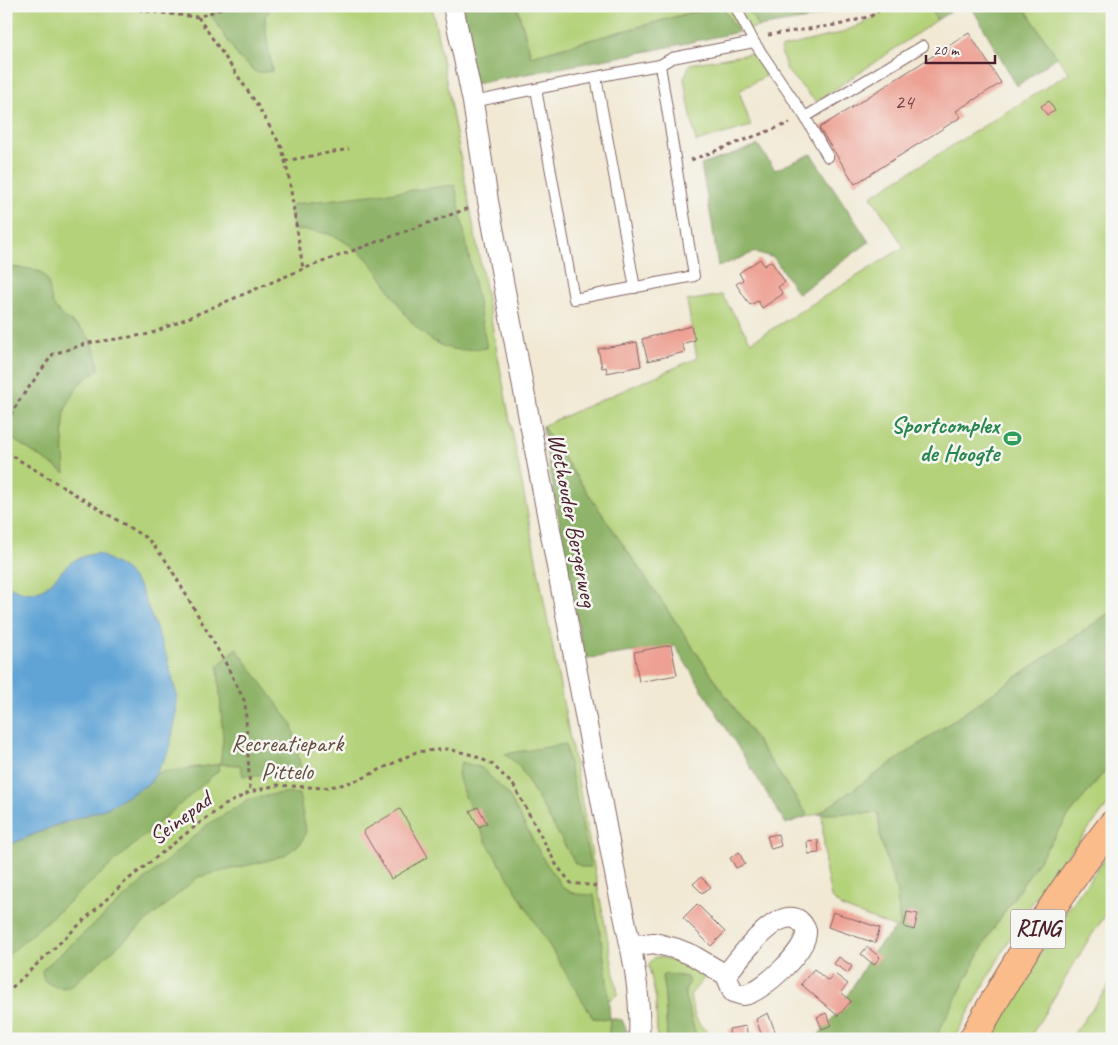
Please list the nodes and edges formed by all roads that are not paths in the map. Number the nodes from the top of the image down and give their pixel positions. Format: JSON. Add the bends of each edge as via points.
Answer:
{"nodes":[{"id":1,"x":453,"y":6,"type":"edge"},
{"id":2,"x":737,"y":10,"type":"dead end"},
{"id":3,"x":754,"y":42,"type":"junction"},
{"id":4,"x":923,"y":46,"type":"dead end"},
{"id":5,"x":660,"y":65,"type":"junction"},
{"id":6,"x":596,"y":77,"type":"junction"},
{"id":7,"x":536,"y":89,"type":"junction"},
{"id":8,"x":473,"y":102,"type":"junction"},
{"id":9,"x":805,"y":117,"type":"junction"},
{"id":10,"x":828,"y":157,"type":"dead end"},
{"id":11,"x":635,"y":288,"type":"junction"},
{"id":12,"x":1112,"y":825,"type":"edge"},
{"id":13,"x":631,"y":946,"type":"junction"},
{"id":14,"x":726,"y":976,"type":"dead end"},
{"id":15,"x":639,"y":1039,"type":"edge"},
{"id":16,"x":973,"y":1039,"type":"edge"}],
"edges":[{"from":1,"to":8,"type":"street","name":"Wethouder Bergerweg"},
{"from":2,"to":3,"type":"lane"},
{"from":3,"to":5,"type":"lane","via":[[672,58]]},
{"from":3,"to":9,"type":"lane"},
{"from":4,"to":9,"type":"lane"},
{"from":5,"to":6,"type":"lane"},
{"from":5,"to":11,"type":"lane","via":[[694,276]]},
{"from":6,"to":7,"type":"lane"},
{"from":6,"to":11,"type":"lane"},
{"from":7,"to":8,"type":"lane"},
{"from":7,"to":11,"type":"lane","via":[[574,299]]},
{"from":8,"to":13,"type":"street","name":"Wethouder Bergerweg","via":[[488,201],[616,884]]},
{"from":9,"to":10,"type":"lane"},
{"from":12,"to":16,"type":"main road","number":"RING","via":[[1041,923]]},
{"from":13,"to":14,"type":"street","via":[[654,943],[677,949]]},
{"from":13,"to":15,"type":"street","name":"Wethouder Bergerweg","via":[[640,1002]]}]}
